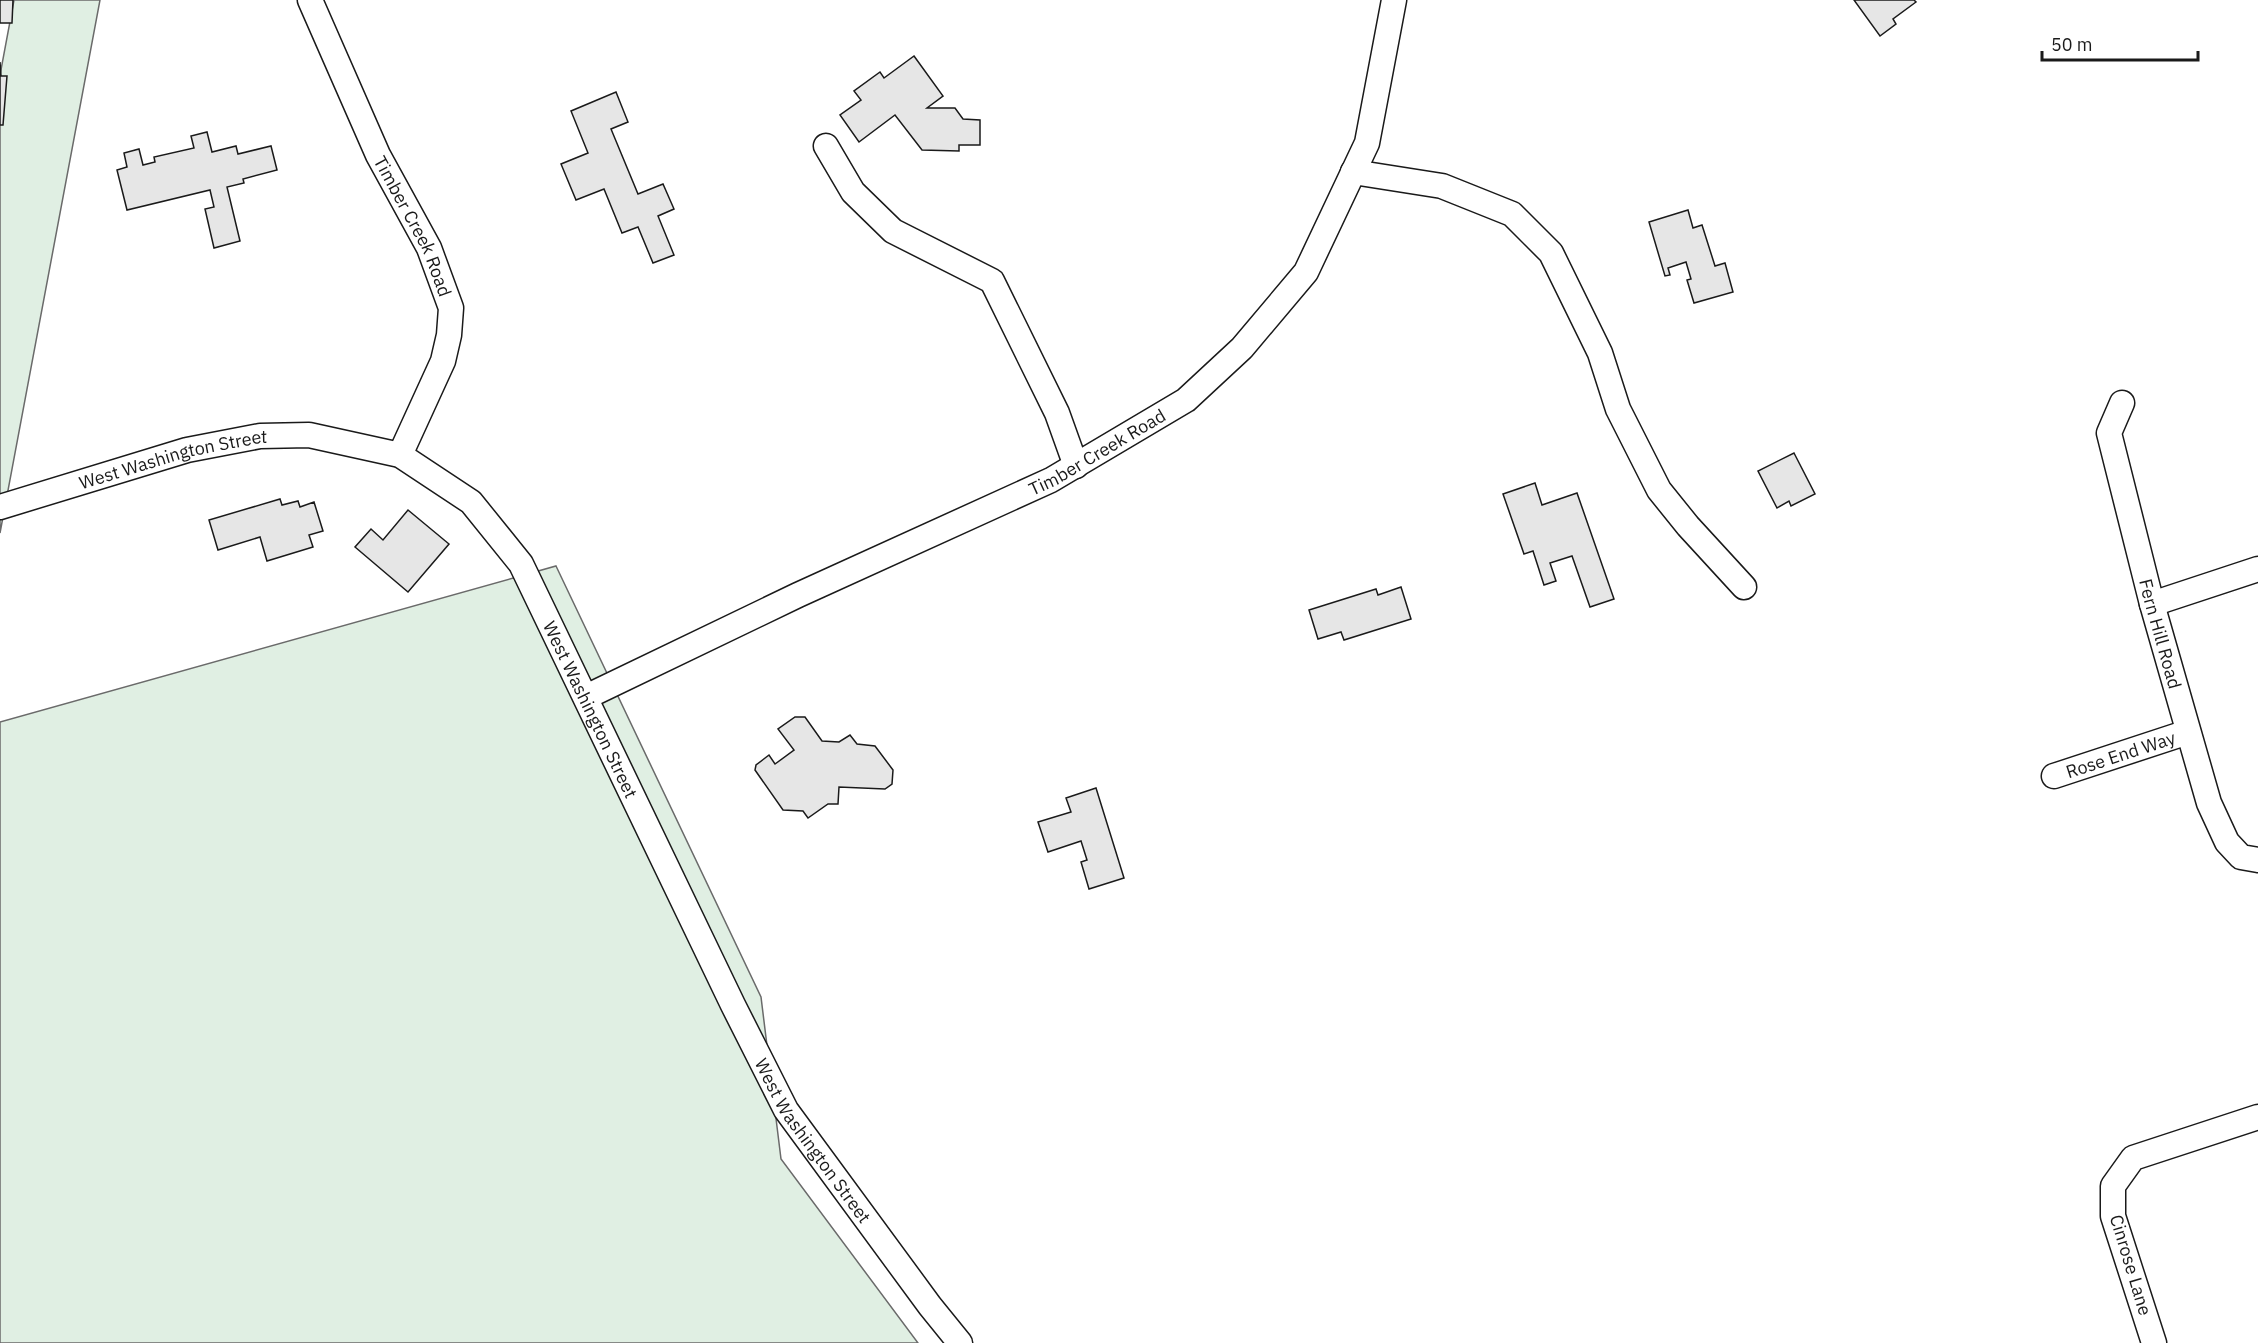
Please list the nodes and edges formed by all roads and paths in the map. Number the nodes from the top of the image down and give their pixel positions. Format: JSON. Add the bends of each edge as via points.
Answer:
{"nodes":[{"id":1,"x":310,"y":0,"type":"edge"},
{"id":2,"x":1394,"y":0,"type":"edge"},
{"id":3,"x":825,"y":146,"type":"dead end"},
{"id":4,"x":1353,"y":172,"type":"junction"},
{"id":5,"x":2122,"y":403,"type":"dead end"},
{"id":6,"x":400,"y":455,"type":"junction"},
{"id":7,"x":1076,"y":466,"type":"junction"},
{"id":8,"x":0,"y":507,"type":"edge"},
{"id":9,"x":2258,"y":569,"type":"edge"},
{"id":10,"x":1744,"y":588,"type":"dead end"},
{"id":11,"x":2152,"y":604,"type":"junction"},
{"id":12,"x":586,"y":697,"type":"junction"},
{"id":13,"x":2188,"y":732,"type":"junction"},
{"id":14,"x":2054,"y":776,"type":"dead end"},
{"id":15,"x":2250,"y":858,"type":"edge"},
{"id":16,"x":2258,"y":1117,"type":"edge"},
{"id":17,"x":960,"y":1343,"type":"edge"},
{"id":18,"x":2154,"y":1343,"type":"edge"}],
"edges":[{"from":1,"to":6,"type":"street","name":"Timber Creek Road","via":[[378,155],[429,248],[451,308],[443,361]]},
{"from":2,"to":4,"type":"street","name":"Timber Creek Road","via":[[1367,142]]},
{"from":3,"to":7,"type":"street","via":[[853,192],[893,231],[992,281],[1057,413]]},
{"from":4,"to":7,"type":"street","name":"Timber Creek Road","via":[[1306,272],[1242,348],[1186,400]]},
{"from":4,"to":10,"type":"street","via":[[1442,186],[1512,214],[1551,253],[1600,353],[1618,410],[1659,490]]},
{"from":5,"to":11,"type":"street","name":"Fern Hill Road","via":[[2109,433]]},
{"from":6,"to":8,"type":"street","name":"West Washington Street","via":[[309,435],[260,436],[187,450]]},
{"from":6,"to":12,"type":"street","name":"West Washington Street","via":[[471,502],[521,564]]},
{"from":7,"to":12,"type":"street","name":"Timber Creek Road"},
{"from":9,"to":11,"type":"street"},
{"from":11,"to":13,"type":"street","name":"Fern Hill Road"},
{"from":12,"to":17,"type":"street","name":"West Washington Street","via":[[786,1110]]},
{"from":13,"to":14,"type":"street","name":"Rose End Way"},
{"from":13,"to":15,"type":"street","name":"Fern Hill Road","via":[[2209,803],[2228,842]]},
{"from":16,"to":18,"type":"street","name":"Cinrose Lane","via":[[2133,1158],[2114,1186],[2113,1216]]}]}
